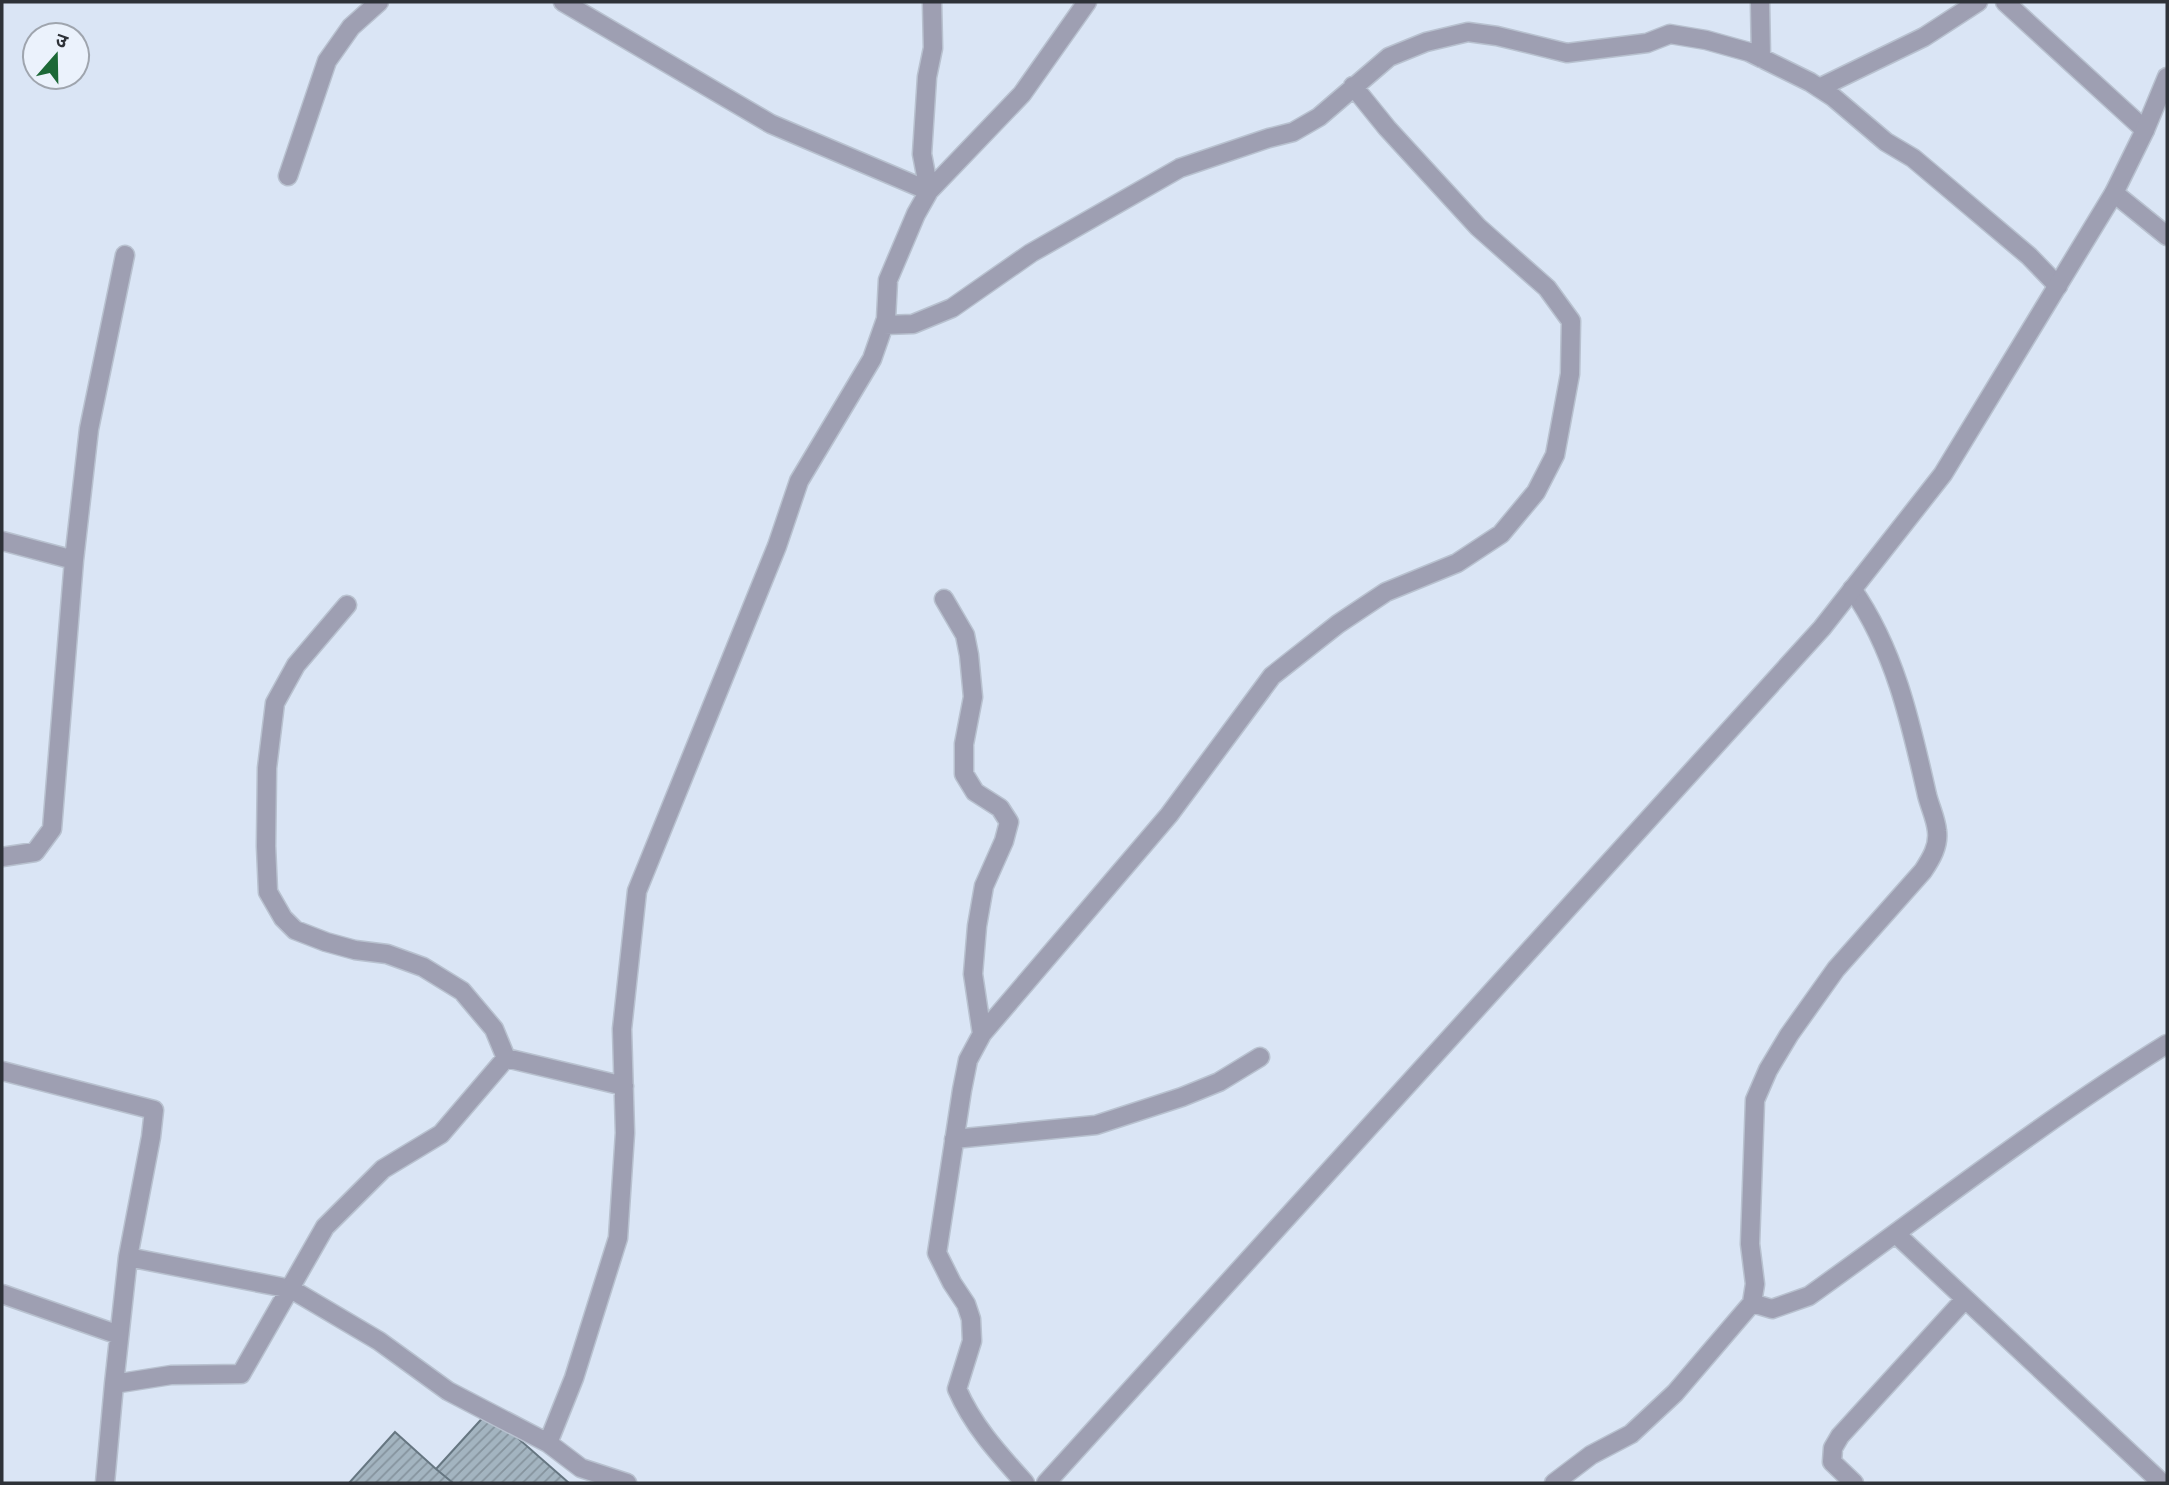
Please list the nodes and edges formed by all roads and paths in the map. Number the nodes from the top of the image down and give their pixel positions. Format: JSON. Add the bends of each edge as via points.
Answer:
{"nodes":[{"id":1,"x":379,"y":2,"type":"edge"},
{"id":2,"x":563,"y":2,"type":"edge"},
{"id":3,"x":932,"y":2,"type":"edge"},
{"id":4,"x":1087,"y":2,"type":"edge"},
{"id":5,"x":1760,"y":2,"type":"edge"},
{"id":6,"x":1978,"y":2,"type":"edge"},
{"id":7,"x":2005,"y":2,"type":"edge"},
{"id":8,"x":1761,"y":58,"type":"junction"},
{"id":9,"x":2167,"y":76,"type":"edge"},
{"id":10,"x":1353,"y":86,"type":"junction"},
{"id":11,"x":1819,"y":88,"type":"junction"},
{"id":12,"x":2145,"y":130,"type":"junction"},
{"id":13,"x":288,"y":176,"type":"dead end"},
{"id":14,"x":929,"y":191,"type":"junction"},
{"id":15,"x":2114,"y":192,"type":"junction"},
{"id":16,"x":2167,"y":236,"type":"edge"},
{"id":17,"x":125,"y":255,"type":"dead end"},
{"id":18,"x":2058,"y":286,"type":"junction"},
{"id":19,"x":884,"y":325,"type":"junction"},
{"id":20,"x":2,"y":541,"type":"edge"},
{"id":21,"x":74,"y":560,"type":"junction"},
{"id":22,"x":1852,"y":589,"type":"junction"},
{"id":23,"x":944,"y":599,"type":"dead end"},
{"id":24,"x":347,"y":605,"type":"dead end"},
{"id":25,"x":2,"y":857,"type":"edge"},
{"id":26,"x":982,"y":1034,"type":"junction"},
{"id":27,"x":2167,"y":1044,"type":"edge"},
{"id":28,"x":1260,"y":1057,"type":"dead end"},
{"id":29,"x":506,"y":1058,"type":"junction"},
{"id":30,"x":2,"y":1071,"type":"edge"},
{"id":31,"x":624,"y":1086,"type":"junction"},
{"id":32,"x":954,"y":1139,"type":"junction"},
{"id":33,"x":1896,"y":1234,"type":"junction"},
{"id":34,"x":128,"y":1257,"type":"junction"},
{"id":35,"x":291,"y":1289,"type":"junction"},
{"id":36,"x":2,"y":1294,"type":"edge"},
{"id":37,"x":1965,"y":1299,"type":"junction"},
{"id":38,"x":1752,"y":1303,"type":"junction"},
{"id":39,"x":119,"y":1335,"type":"junction"},
{"id":40,"x":114,"y":1384,"type":"junction"},
{"id":41,"x":548,"y":1443,"type":"junction"},
{"id":42,"x":105,"y":1483,"type":"edge"},
{"id":43,"x":627,"y":1483,"type":"edge"},
{"id":44,"x":1025,"y":1483,"type":"edge"},
{"id":45,"x":1046,"y":1483,"type":"edge"},
{"id":46,"x":1554,"y":1483,"type":"edge"},
{"id":47,"x":1854,"y":1483,"type":"edge"},
{"id":48,"x":2162,"y":1483,"type":"edge"}],
"edges":[{"from":1,"to":13,"type":"street","via":[[351,27],[327,61]]},
{"from":2,"to":14,"type":"street","via":[[771,124]]},
{"from":3,"to":14,"type":"street","via":[[933,48],[922,154]]},
{"from":4,"to":14,"type":"street","via":[[1021,94]]},
{"from":5,"to":8,"type":"street"},
{"from":6,"to":11,"type":"street","via":[[1924,37]]},
{"from":7,"to":12,"type":"street"},
{"from":8,"to":10,"type":"street","via":[[1670,34],[1647,43],[1567,53],[1468,32],[1389,57]]},
{"from":8,"to":11,"type":"street"},
{"from":9,"to":12,"type":"street"},
{"from":10,"to":19,"type":"street","via":[[1319,117],[1293,132],[1180,168],[1031,253],[952,308],[913,324]]},
{"from":10,"to":26,"type":"street","via":[[1478,227],[1547,288],[1571,321],[1570,374],[1555,455],[1536,492],[1502,534],[1457,564],[1386,592],[1272,677],[1169,816]]},
{"from":11,"to":18,"type":"street","via":[[1913,158]]},
{"from":12,"to":15,"type":"street"},
{"from":14,"to":19,"type":"street","via":[[888,280]]},
{"from":15,"to":16,"type":"street"},
{"from":15,"to":18,"type":"street"},
{"from":17,"to":21,"type":"street","via":[[89,429]]},
{"from":18,"to":22,"type":"street","via":[[1943,474]]},
{"from":19,"to":31,"type":"street","via":[[872,359],[799,481],[637,891],[622,1029]]},
{"from":20,"to":21,"type":"street"},
{"from":21,"to":25,"type":"street","via":[[51,829],[35,852]]},
{"from":22,"to":38,"type":"street","via":[[1888,653],[1938,833],[1934,854],[1923,871],[1836,969],[1789,1035],[1755,1100]]},
{"from":22,"to":45,"type":"street","via":[[1804,648]]},
{"from":23,"to":26,"type":"street","via":[[965,635],[969,655],[973,697],[964,774],[975,792],[1000,808],[1009,822],[984,886],[977,926],[973,974]]},
{"from":24,"to":29,"type":"street","via":[[296,665],[275,703],[267,768],[268,892],[295,930],[424,967],[463,991],[494,1029]]},
{"from":26,"to":32,"type":"street","via":[[968,1060]]},
{"from":27,"to":33,"type":"street","via":[[2102,1084]]},
{"from":28,"to":32,"type":"street","via":[[1219,1082],[1096,1125]]},
{"from":29,"to":31,"type":"street"},
{"from":29,"to":35,"type":"street","via":[[441,1134],[383,1169],[325,1227]]},
{"from":30,"to":34,"type":"street","via":[[154,1110]]},
{"from":31,"to":41,"type":"street","via":[[618,1238],[574,1378]]},
{"from":32,"to":44,"type":"street","via":[[937,1253],[971,1320],[972,1341],[957,1389],[985,1439]]},
{"from":33,"to":37,"type":"street"},
{"from":33,"to":38,"type":"street","via":[[1810,1296],[1772,1309]]},
{"from":34,"to":35,"type":"street"},
{"from":34,"to":39,"type":"street"},
{"from":35,"to":40,"type":"street","via":[[241,1374],[170,1375]]},
{"from":35,"to":41,"type":"street","via":[[379,1341],[448,1391]]},
{"from":36,"to":39,"type":"street"},
{"from":37,"to":47,"type":"street","via":[[1840,1436],[1832,1462]]},
{"from":37,"to":48,"type":"street"},
{"from":38,"to":46,"type":"street","via":[[1675,1393],[1631,1434],[1591,1455]]},
{"from":39,"to":40,"type":"street"},
{"from":40,"to":42,"type":"street"},
{"from":41,"to":43,"type":"street","via":[[581,1468]]}]}
